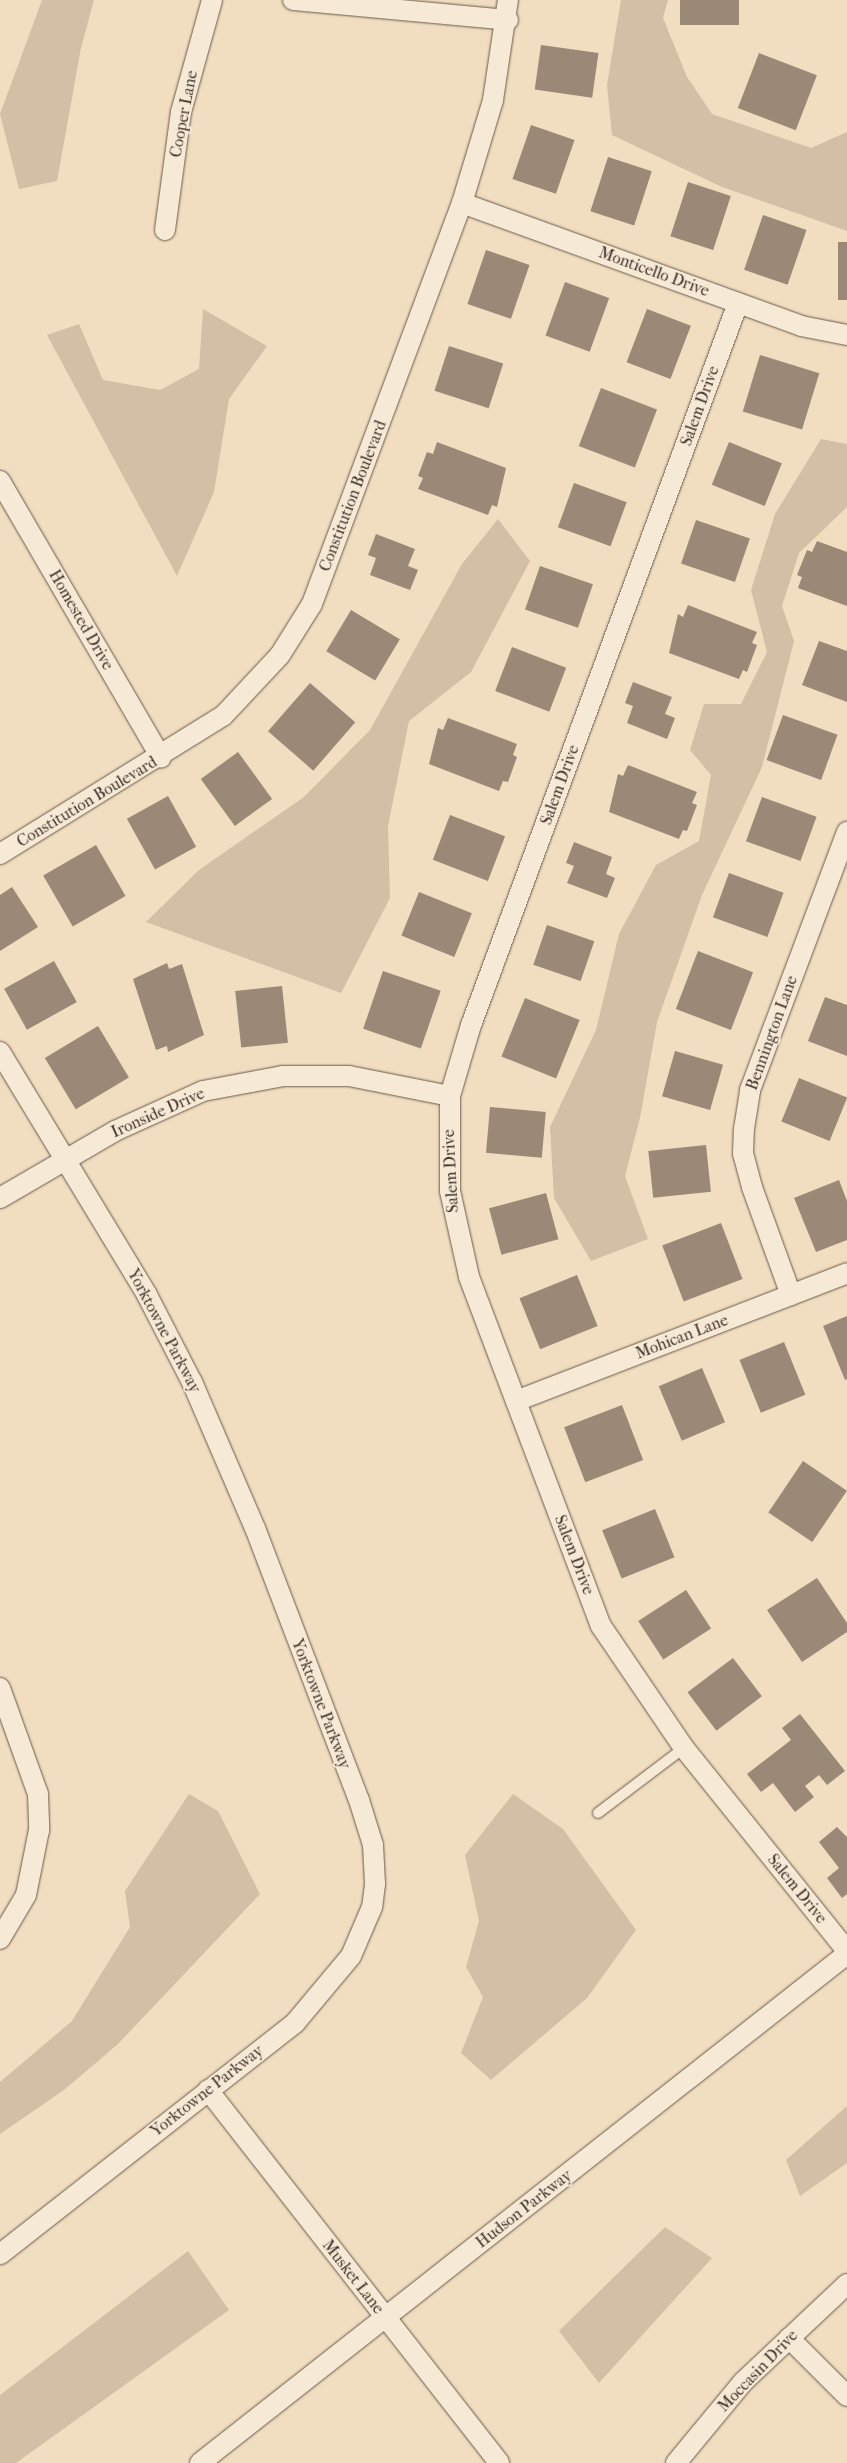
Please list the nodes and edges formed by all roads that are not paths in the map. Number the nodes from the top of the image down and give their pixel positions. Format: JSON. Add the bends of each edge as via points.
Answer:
{"nodes":[{"id":1,"x":212,"y":0,"type":"edge"},
{"id":2,"x":293,"y":0,"type":"edge"},
{"id":3,"x":508,"y":0,"type":"edge"},
{"id":4,"x":508,"y":20,"type":"junction"},
{"id":5,"x":462,"y":202,"type":"junction"},
{"id":6,"x":165,"y":230,"type":"dead end"},
{"id":7,"x":738,"y":303,"type":"junction"},
{"id":8,"x":847,"y":335,"type":"edge"},
{"id":9,"x":0,"y":481,"type":"edge"},
{"id":10,"x":161,"y":758,"type":"junction"},
{"id":11,"x":847,"y":832,"type":"edge"},
{"id":12,"x":0,"y":854,"type":"edge"},
{"id":13,"x":0,"y":1052,"type":"edge"},
{"id":14,"x":450,"y":1096,"type":"junction"},
{"id":15,"x":64,"y":1161,"type":"junction"},
{"id":16,"x":0,"y":1198,"type":"edge"},
{"id":17,"x":847,"y":1274,"type":"edge"},
{"id":18,"x":791,"y":1295,"type":"junction"},
{"id":19,"x":516,"y":1401,"type":"junction"},
{"id":20,"x":0,"y":1688,"type":"edge"},
{"id":21,"x":684,"y":1748,"type":"junction"},
{"id":22,"x":598,"y":1813,"type":"dead end"},
{"id":23,"x":0,"y":1939,"type":"edge"},
{"id":24,"x":847,"y":1952,"type":"edge"},
{"id":25,"x":208,"y":2090,"type":"junction"},
{"id":26,"x":0,"y":2254,"type":"edge"},
{"id":27,"x":847,"y":2284,"type":"edge"},
{"id":28,"x":386,"y":2319,"type":"junction"},
{"id":29,"x":789,"y":2338,"type":"junction"},
{"id":30,"x":847,"y":2396,"type":"edge"},
{"id":31,"x":200,"y":2463,"type":"edge"},
{"id":32,"x":499,"y":2463,"type":"edge"},
{"id":33,"x":676,"y":2463,"type":"edge"}],
"edges":[{"from":1,"to":6,"type":"street","name":"Cooper Lane","via":[[181,112]]},
{"from":2,"to":4,"type":"street"},
{"from":3,"to":4,"type":"street","name":"Constitution Boulevard"},
{"from":4,"to":5,"type":"street","name":"Constitution Boulevard","via":[[493,100]]},
{"from":5,"to":7,"type":"street","name":"Monticello Drive"},
{"from":5,"to":10,"type":"street","name":"Constitution Boulevard","via":[[312,604],[257,683],[223,716]]},
{"from":7,"to":8,"type":"street","name":"Monticello Drive","via":[[801,326]]},
{"from":7,"to":14,"type":"street","name":"Salem Drive","via":[[475,1016]]},
{"from":9,"to":10,"type":"street","name":"Homested Drive"},
{"from":10,"to":12,"type":"street","name":"Constitution Boulevard"},
{"from":11,"to":18,"type":"street","name":"Bennington Lane","via":[[750,1090],[744,1129],[744,1154],[752,1187]]},
{"from":13,"to":15,"type":"street","name":"Yorktowne Parkway"},
{"from":14,"to":15,"type":"street","name":"Ironside Drive","via":[[349,1076],[283,1076],[203,1092],[115,1130]]},
{"from":14,"to":19,"type":"street","name":"Salem Drive","via":[[447,1148],[456,1235]]},
{"from":15,"to":16,"type":"street","name":"Ironside Drive"},
{"from":15,"to":25,"type":"street","name":"Yorktowne Parkway","via":[[147,1295],[192,1382],[254,1528],[373,1845],[372,1907],[335,1980],[295,2023]]},
{"from":17,"to":18,"type":"street","name":"Mohican Lane"},
{"from":18,"to":19,"type":"street","name":"Mohican Lane"},
{"from":19,"to":21,"type":"street","name":"Salem Drive","via":[[601,1626]]},
{"from":20,"to":23,"type":"street","via":[[36,1786],[39,1830],[26,1895]]},
{"from":21,"to":22,"type":"lane"},
{"from":21,"to":24,"type":"street","name":"Salem Drive"},
{"from":24,"to":28,"type":"street","name":"Hudson Parkway"},
{"from":25,"to":26,"type":"street","name":"Yorktowne Parkway"},
{"from":25,"to":28,"type":"street","name":"Musket Lane"},
{"from":27,"to":29,"type":"street","name":"Moccasin Drive"},
{"from":28,"to":31,"type":"street","name":"Hudson Parkway"},
{"from":28,"to":32,"type":"street","name":"Musket Lane"},
{"from":29,"to":30,"type":"street"},
{"from":29,"to":33,"type":"street","name":"Moccasin Drive","via":[[743,2382]]}]}
